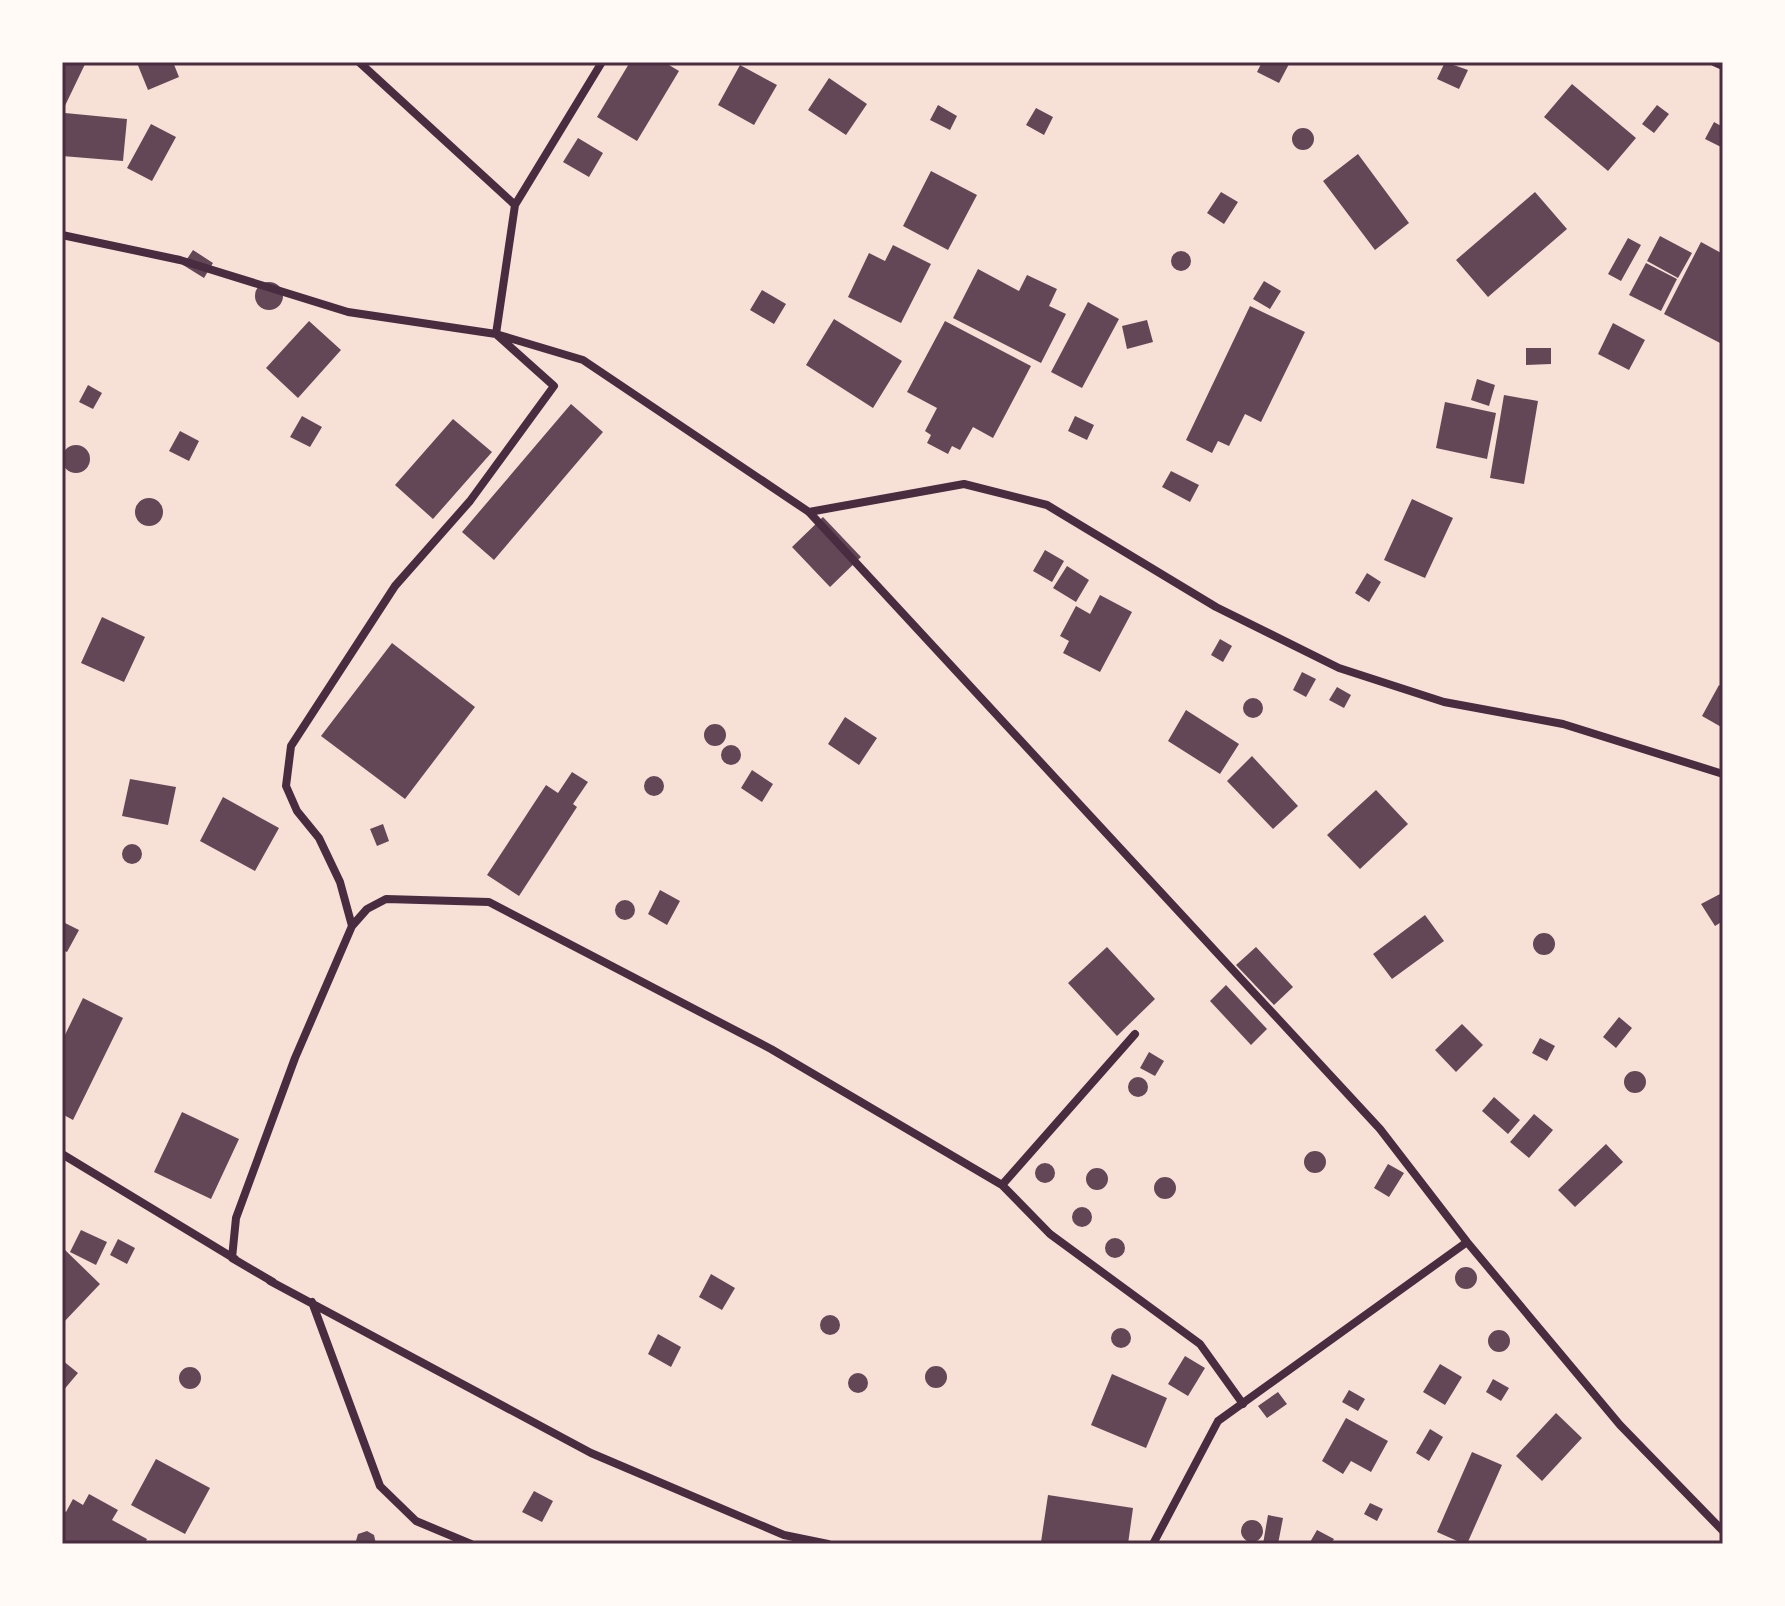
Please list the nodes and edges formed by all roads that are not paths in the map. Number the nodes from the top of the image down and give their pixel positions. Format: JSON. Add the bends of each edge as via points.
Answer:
{"nodes":[{"id":1,"x":359,"y":62,"type":"edge"},
{"id":2,"x":602,"y":62,"type":"edge"},
{"id":3,"x":1714,"y":62,"type":"edge"},
{"id":4,"x":1723,"y":66,"type":"edge"},
{"id":5,"x":515,"y":205,"type":"junction"},
{"id":6,"x":62,"y":235,"type":"edge"},
{"id":7,"x":496,"y":334,"type":"junction"},
{"id":8,"x":809,"y":512,"type":"junction"},
{"id":9,"x":1723,"y":774,"type":"edge"},
{"id":10,"x":352,"y":926,"type":"junction"},
{"id":11,"x":1135,"y":1034,"type":"dead end"},
{"id":12,"x":62,"y":1154,"type":"edge"},
{"id":13,"x":1002,"y":1185,"type":"junction"},
{"id":14,"x":1467,"y":1242,"type":"junction"},
{"id":15,"x":273,"y":1282,"type":"junction"},
{"id":16,"x":312,"y":1302,"type":"junction"},
{"id":17,"x":1243,"y":1404,"type":"junction"},
{"id":18,"x":1723,"y":1531,"type":"edge"},
{"id":19,"x":782,"y":1540,"type":"edge"},
{"id":20,"x":471,"y":1544,"type":"edge"},
{"id":21,"x":828,"y":1544,"type":"edge"},
{"id":22,"x":1153,"y":1544,"type":"edge"}],
"edges":[{"from":1,"to":5,"type":"street"},
{"from":2,"to":5,"type":"street"},
{"from":3,"to":4,"type":"street"},
{"from":5,"to":7,"type":"street"},
{"from":6,"to":7,"type":"street","via":[[180,260],[348,312]]},
{"from":7,"to":8,"type":"street","via":[[583,360]]},
{"from":7,"to":10,"type":"street","via":[[554,386],[470,501],[395,586],[291,746],[286,786],[340,882]]},
{"from":8,"to":9,"type":"street","via":[[964,484],[1047,505],[1216,607],[1339,668],[1444,702],[1563,724]]},
{"from":8,"to":14,"type":"street","via":[[1380,1129]]},
{"from":10,"to":13,"type":"street","via":[[386,899],[489,902],[771,1049]]},
{"from":10,"to":15,"type":"street","via":[[295,1058],[236,1218],[232,1258]]},
{"from":11,"to":13,"type":"street"},
{"from":12,"to":15,"type":"street"},
{"from":13,"to":17,"type":"street","via":[[1050,1234],[1200,1344]]},
{"from":14,"to":17,"type":"street"},
{"from":14,"to":18,"type":"street","via":[[1620,1425]]},
{"from":15,"to":16,"type":"street"},
{"from":16,"to":19,"type":"street","via":[[591,1453]]},
{"from":16,"to":20,"type":"street","via":[[380,1486],[416,1521]]},
{"from":17,"to":22,"type":"street","via":[[1218,1421]]},
{"from":19,"to":21,"type":"street"}]}
